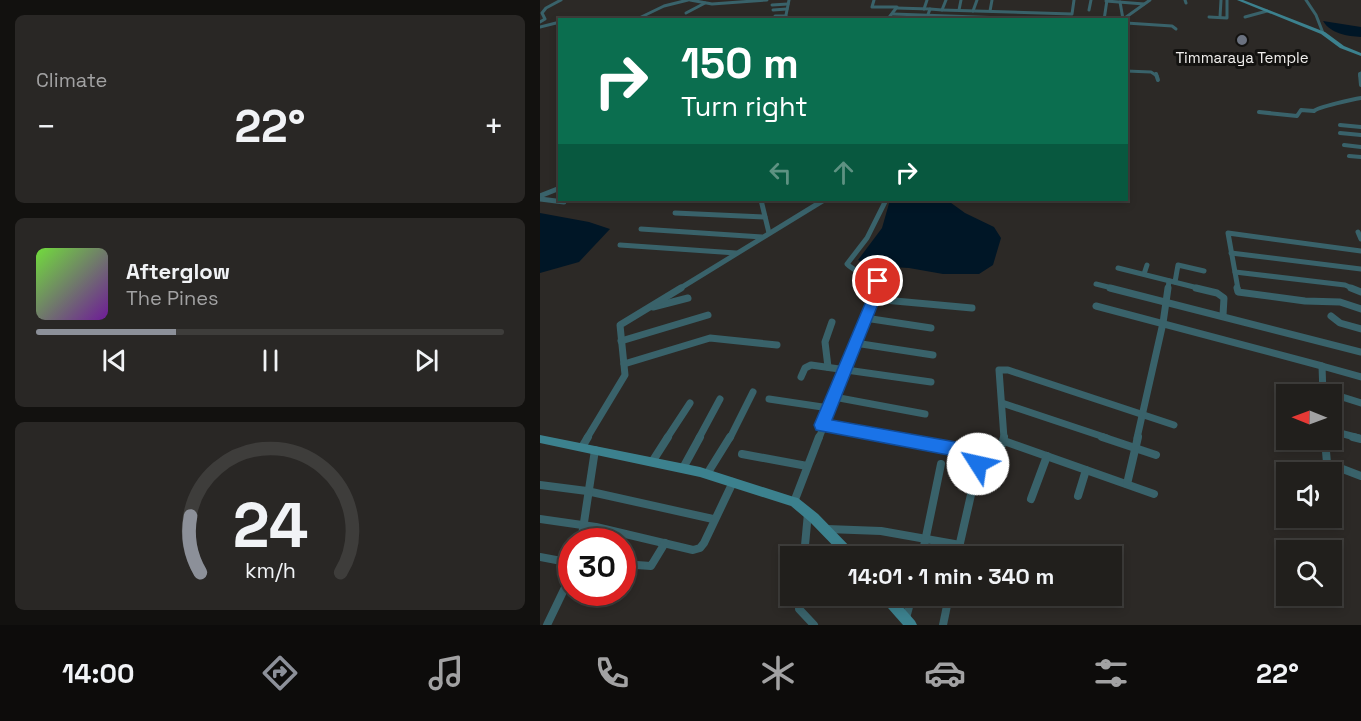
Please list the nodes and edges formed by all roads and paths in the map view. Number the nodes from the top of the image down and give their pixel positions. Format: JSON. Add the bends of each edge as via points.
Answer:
{"nodes":[{"id":1,"x":561,"y":0,"type":"edge"},
{"id":2,"x":689,"y":0,"type":"edge"},
{"id":3,"x":767,"y":0,"type":"edge"},
{"id":4,"x":874,"y":0,"type":"edge"},
{"id":5,"x":927,"y":0,"type":"edge"},
{"id":6,"x":946,"y":0,"type":"edge"},
{"id":7,"x":961,"y":0,"type":"edge"},
{"id":8,"x":976,"y":0,"type":"edge"},
{"id":9,"x":992,"y":0,"type":"edge"},
{"id":10,"x":1074,"y":0,"type":"edge"},
{"id":11,"x":1091,"y":0,"type":"edge"},
{"id":12,"x":1139,"y":0,"type":"edge"},
{"id":13,"x":1221,"y":0,"type":"edge"},
{"id":14,"x":1227,"y":0,"type":"edge"},
{"id":15,"x":1239,"y":0,"type":"edge"},
{"id":16,"x":1306,"y":0,"type":"edge"},
{"id":17,"x":1107,"y":1,"type":"edge"},
{"id":18,"x":1150,"y":1,"type":"edge"},
{"id":19,"x":788,"y":2,"type":"edge"},
{"id":20,"x":1120,"y":2,"type":"junction"},
{"id":21,"x":705,"y":3,"type":"junction"},
{"id":22,"x":910,"y":3,"type":"dead end"},
{"id":23,"x":1144,"y":4,"type":"junction"},
{"id":24,"x":772,"y":5,"type":"dead end"},
{"id":25,"x":1038,"y":5,"type":"dead end"},
{"id":26,"x":1008,"y":6,"type":"dead end"},
{"id":27,"x":896,"y":8,"type":"junction"},
{"id":28,"x":907,"y":8,"type":"junction"},
{"id":29,"x":787,"y":9,"type":"junction"},
{"id":30,"x":924,"y":9,"type":"junction"},
{"id":31,"x":930,"y":9,"type":"junction"},
{"id":32,"x":773,"y":10,"type":"dead end"},
{"id":33,"x":942,"y":10,"type":"junction"},
{"id":34,"x":959,"y":10,"type":"junction"},
{"id":35,"x":1089,"y":10,"type":"dead end"},
{"id":36,"x":973,"y":11,"type":"junction"},
{"id":37,"x":990,"y":11,"type":"junction"},
{"id":38,"x":1267,"y":11,"type":"junction"},
{"id":39,"x":1007,"y":12,"type":"junction"},
{"id":40,"x":1038,"y":13,"type":"junction"},
{"id":41,"x":686,"y":14,"type":"dead end"},
{"id":42,"x":893,"y":14,"type":"dead end"},
{"id":43,"x":928,"y":15,"type":"junction"},
{"id":44,"x":775,"y":16,"type":"dead end"},
{"id":45,"x":1220,"y":16,"type":"junction"},
{"id":46,"x":785,"y":17,"type":"edge"},
{"id":47,"x":1209,"y":17,"type":"dead end"},
{"id":48,"x":1245,"y":17,"type":"dead end"},
{"id":49,"x":639,"y":18,"type":"edge"},
{"id":50,"x":888,"y":18,"type":"edge"},
{"id":51,"x":927,"y":18,"type":"edge"},
{"id":52,"x":997,"y":18,"type":"edge"},
{"id":53,"x":1104,"y":18,"type":"edge"},
{"id":54,"x":1122,"y":18,"type":"edge"},
{"id":55,"x":1123,"y":18,"type":"edge"},
{"id":56,"x":540,"y":21,"type":"edge"},
{"id":57,"x":558,"y":22,"type":"edge"},
{"id":58,"x":1128,"y":23,"type":"edge"},
{"id":59,"x":1141,"y":24,"type":"junction"},
{"id":60,"x":1160,"y":25,"type":"junction"},
{"id":61,"x":540,"y":27,"type":"edge"},
{"id":62,"x":1176,"y":29,"type":"dead end"},
{"id":63,"x":1140,"y":30,"type":"dead end"},
{"id":64,"x":1162,"y":30,"type":"dead end"},
{"id":65,"x":1323,"y":33,"type":"junction"},
{"id":66,"x":1361,"y":55,"type":"edge"},
{"id":67,"x":1128,"y":71,"type":"edge"},
{"id":68,"x":1136,"y":71,"type":"junction"},
{"id":69,"x":1361,"y":73,"type":"edge"},
{"id":70,"x":1138,"y":80,"type":"dead end"},
{"id":71,"x":1158,"y":80,"type":"dead end"},
{"id":72,"x":1361,"y":85,"type":"edge"},
{"id":73,"x":1361,"y":98,"type":"edge"},
{"id":74,"x":1259,"y":112,"type":"dead end"},
{"id":75,"x":1340,"y":124,"type":"dead end"},
{"id":76,"x":1361,"y":127,"type":"edge"},
{"id":77,"x":1340,"y":133,"type":"dead end"},
{"id":78,"x":1361,"y":135,"type":"edge"},
{"id":79,"x":1344,"y":145,"type":"dead end"},
{"id":80,"x":1361,"y":147,"type":"edge"},
{"id":81,"x":1349,"y":156,"type":"dead end"},
{"id":82,"x":1361,"y":157,"type":"edge"},
{"id":83,"x":558,"y":189,"type":"edge"},
{"id":84,"x":540,"y":197,"type":"edge"},
{"id":85,"x":558,"y":201,"type":"edge"},
{"id":86,"x":559,"y":201,"type":"edge"},
{"id":87,"x":761,"y":201,"type":"edge"},
{"id":88,"x":822,"y":201,"type":"edge"},
{"id":89,"x":886,"y":201,"type":"edge"},
{"id":90,"x":564,"y":202,"type":"dead end"},
{"id":91,"x":675,"y":213,"type":"dead end"},
{"id":92,"x":765,"y":217,"type":"junction"},
{"id":93,"x":641,"y":229,"type":"dead end"},
{"id":94,"x":765,"y":235,"type":"junction"},
{"id":95,"x":620,"y":245,"type":"dead end"},
{"id":96,"x":1361,"y":251,"type":"edge"},
{"id":97,"x":737,"y":253,"type":"junction"},
{"id":98,"x":1232,"y":253,"type":"junction"},
{"id":99,"x":1147,"y":266,"type":"dead end"},
{"id":100,"x":1119,"y":268,"type":"dead end"},
{"id":101,"x":1361,"y":269,"type":"edge"},
{"id":102,"x":1204,"y":272,"type":"dead end"},
{"id":103,"x":1235,"y":272,"type":"junction"},
{"id":104,"x":1144,"y":274,"type":"junction"},
{"id":105,"x":1172,"y":282,"type":"junction"},
{"id":106,"x":1096,"y":284,"type":"dead end"},
{"id":107,"x":1361,"y":292,"type":"edge"},
{"id":108,"x":688,"y":298,"type":"dead end"},
{"id":109,"x":873,"y":299,"type":"junction"},
{"id":110,"x":1167,"y":301,"type":"junction"},
{"id":111,"x":1096,"y":306,"type":"dead end"},
{"id":112,"x":972,"y":308,"type":"dead end"},
{"id":113,"x":646,"y":309,"type":"junction"},
{"id":114,"x":1361,"y":309,"type":"edge"},
{"id":115,"x":708,"y":315,"type":"dead end"},
{"id":116,"x":1223,"y":315,"type":"junction"},
{"id":117,"x":1331,"y":316,"type":"dead end"},
{"id":118,"x":865,"y":318,"type":"junction"},
{"id":119,"x":832,"y":322,"type":"dead end"},
{"id":120,"x":1162,"y":323,"type":"junction"},
{"id":121,"x":931,"y":328,"type":"dead end"},
{"id":122,"x":1361,"y":329,"type":"edge"},
{"id":123,"x":621,"y":341,"type":"junction"},
{"id":124,"x":855,"y":343,"type":"junction"},
{"id":125,"x":777,"y":345,"type":"dead end"},
{"id":126,"x":1361,"y":352,"type":"edge"},
{"id":127,"x":933,"y":355,"type":"dead end"},
{"id":128,"x":624,"y":364,"type":"junction"},
{"id":129,"x":1322,"y":366,"type":"junction"},
{"id":130,"x":828,"y":367,"type":"junction"},
{"id":131,"x":843,"y":369,"type":"junction"},
{"id":132,"x":801,"y":377,"type":"dead end"},
{"id":133,"x":1361,"y":377,"type":"edge"},
{"id":134,"x":931,"y":382,"type":"dead end"},
{"id":135,"x":1323,"y":384,"type":"edge"},
{"id":136,"x":753,"y":392,"type":"dead end"},
{"id":137,"x":834,"y":397,"type":"junction"},
{"id":138,"x":1342,"y":398,"type":"edge"},
{"id":139,"x":720,"y":399,"type":"dead end"},
{"id":140,"x":769,"y":399,"type":"dead end"},
{"id":141,"x":690,"y":403,"type":"dead end"},
{"id":142,"x":1002,"y":403,"type":"junction"},
{"id":143,"x":1361,"y":403,"type":"edge"},
{"id":144,"x":828,"y":408,"type":"junction"},
{"id":145,"x":925,"y":414,"type":"dead end"},
{"id":146,"x":1142,"y":415,"type":"junction"},
{"id":147,"x":822,"y":425,"type":"junction"},
{"id":148,"x":1174,"y":425,"type":"dead end"},
{"id":149,"x":1342,"y":434,"type":"edge"},
{"id":150,"x":540,"y":439,"type":"edge"},
{"id":151,"x":1361,"y":439,"type":"edge"},
{"id":152,"x":1004,"y":441,"type":"junction"},
{"id":153,"x":582,"y":447,"type":"junction"},
{"id":154,"x":1135,"y":447,"type":"junction"},
{"id":155,"x":595,"y":450,"type":"junction"},
{"id":156,"x":1326,"y":450,"type":"edge"},
{"id":157,"x":742,"y":454,"type":"dead end"},
{"id":158,"x":1156,"y":455,"type":"dead end"},
{"id":159,"x":1047,"y":456,"type":"junction"},
{"id":160,"x":652,"y":462,"type":"junction"},
{"id":161,"x":941,"y":464,"type":"dead end"},
{"id":162,"x":807,"y":466,"type":"junction"},
{"id":163,"x":683,"y":468,"type":"junction"},
{"id":164,"x":1086,"y":470,"type":"junction"},
{"id":165,"x":707,"y":474,"type":"junction"},
{"id":166,"x":1361,"y":476,"type":"edge"},
{"id":167,"x":733,"y":482,"type":"junction"},
{"id":168,"x":1127,"y":484,"type":"junction"},
{"id":169,"x":540,"y":485,"type":"edge"},
{"id":170,"x":990,"y":488,"type":"dead end"},
{"id":171,"x":587,"y":491,"type":"junction"},
{"id":172,"x":1154,"y":494,"type":"dead end"},
{"id":173,"x":1078,"y":496,"type":"dead end"},
{"id":174,"x":1031,"y":499,"type":"dead end"},
{"id":175,"x":794,"y":502,"type":"junction"},
{"id":176,"x":808,"y":513,"type":"junction"},
{"id":177,"x":540,"y":519,"type":"edge"},
{"id":178,"x":713,"y":519,"type":"junction"},
{"id":179,"x":584,"y":526,"type":"junction"},
{"id":180,"x":825,"y":529,"type":"junction"},
{"id":181,"x":926,"y":538,"type":"junction"},
{"id":182,"x":664,"y":543,"type":"junction"},
{"id":183,"x":960,"y":545,"type":"joint"},
{"id":184,"x":805,"y":546,"type":"edge"},
{"id":185,"x":841,"y":546,"type":"edge"},
{"id":186,"x":924,"y":546,"type":"edge"},
{"id":187,"x":540,"y":557,"type":"edge"},
{"id":188,"x":558,"y":560,"type":"edge"},
{"id":189,"x":636,"y":565,"type":"edge"},
{"id":190,"x":558,"y":599,"type":"edge"},
{"id":191,"x":799,"y":606,"type":"edge"},
{"id":192,"x":894,"y":606,"type":"edge"},
{"id":193,"x":910,"y":606,"type":"edge"},
{"id":194,"x":947,"y":606,"type":"edge"},
{"id":195,"x":908,"y":622,"type":"edge"},
{"id":196,"x":545,"y":623,"type":"edge"},
{"id":197,"x":814,"y":625,"type":"edge"},
{"id":198,"x":943,"y":625,"type":"edge"}],
"edges":[{"from":1,"to":56,"type":"street","via":[[546,8],[542,14],[545,19]]},
{"from":2,"to":21,"type":"street"},
{"from":2,"to":49,"type":"street"},
{"from":3,"to":21,"type":"street"},
{"from":4,"to":27,"type":"street","via":[[872,7]]},
{"from":5,"to":30,"type":"street"},
{"from":6,"to":33,"type":"street"},
{"from":7,"to":34,"type":"street"},
{"from":8,"to":36,"type":"street"},
{"from":9,"to":37,"type":"street"},
{"from":10,"to":40,"type":"street","via":[[1072,14]]},
{"from":11,"to":35,"type":"street"},
{"from":12,"to":18,"type":"street"},
{"from":13,"to":45,"type":"street"},
{"from":14,"to":45,"type":"street","via":[[1227,18]]},
{"from":15,"to":38,"type":"main road"},
{"from":16,"to":65,"type":"street"},
{"from":17,"to":20,"type":"street"},
{"from":17,"to":53,"type":"street"},
{"from":18,"to":23,"type":"street"},
{"from":19,"to":24,"type":"street"},
{"from":19,"to":29,"type":"street"},
{"from":20,"to":23,"type":"street"},
{"from":20,"to":54,"type":"street"},
{"from":21,"to":41,"type":"street"},
{"from":22,"to":28,"type":"street"},
{"from":23,"to":55,"type":"street"},
{"from":25,"to":40,"type":"street"},
{"from":26,"to":39,"type":"street"},
{"from":27,"to":28,"type":"street"},
{"from":27,"to":50,"type":"street"},
{"from":28,"to":30,"type":"street"},
{"from":29,"to":32,"type":"street"},
{"from":29,"to":46,"type":"street"},
{"from":30,"to":31,"type":"street"},
{"from":31,"to":33,"type":"street"},
{"from":31,"to":43,"type":"street"},
{"from":33,"to":34,"type":"street"},
{"from":34,"to":36,"type":"street"},
{"from":36,"to":37,"type":"street"},
{"from":37,"to":39,"type":"street"},
{"from":38,"to":48,"type":"street"},
{"from":38,"to":65,"type":"main road"},
{"from":39,"to":40,"type":"street"},
{"from":42,"to":43,"type":"street"},
{"from":43,"to":51,"type":"street"},
{"from":43,"to":52,"type":"street"},
{"from":44,"to":46,"type":"street"},
{"from":45,"to":47,"type":"street"},
{"from":57,"to":61,"type":"street"},
{"from":58,"to":59,"type":"street"},
{"from":59,"to":60,"type":"street"},
{"from":59,"to":63,"type":"street"},
{"from":60,"to":62,"type":"street"},
{"from":60,"to":64,"type":"street"},
{"from":65,"to":66,"type":"main road"},
{"from":67,"to":68,"type":"street"},
{"from":68,"to":70,"type":"street"},
{"from":68,"to":71,"type":"street","via":[[1151,72]]},
{"from":69,"to":72,"type":"street"},
{"from":73,"to":74,"type":"street","via":[[1314,111],[1300,110],[1297,116]]},
{"from":75,"to":76,"type":"street"},
{"from":77,"to":78,"type":"street"},
{"from":79,"to":80,"type":"street"},
{"from":81,"to":82,"type":"street"},
{"from":83,"to":84,"type":"street"},
{"from":84,"to":85,"type":"street"},
{"from":86,"to":90,"type":"street"},
{"from":87,"to":92,"type":"street"},
{"from":88,"to":94,"type":"street"},
{"from":89,"to":109,"type":"street","via":[[848,264],[878,281]]},
{"from":91,"to":92,"type":"street"},
{"from":92,"to":94,"type":"street"},
{"from":93,"to":94,"type":"street"},
{"from":94,"to":97,"type":"street"},
{"from":95,"to":97,"type":"street"},
{"from":96,"to":98,"type":"street","via":[[1228,233]]},
{"from":97,"to":113,"type":"street"},
{"from":98,"to":101,"type":"street"},
{"from":98,"to":103,"type":"street"},
{"from":99,"to":104,"type":"street"},
{"from":100,"to":104,"type":"street"},
{"from":102,"to":105,"type":"street","via":[[1178,265]]},
{"from":103,"to":107,"type":"street","via":[[1345,285]]},
{"from":103,"to":114,"type":"street","via":[[1238,292],[1340,302]]},
{"from":104,"to":105,"type":"street"},
{"from":105,"to":110,"type":"street"},
{"from":105,"to":116,"type":"street","via":[[1222,295]]},
{"from":106,"to":110,"type":"street"},
{"from":108,"to":113,"type":"street"},
{"from":109,"to":112,"type":"street"},
{"from":109,"to":118,"type":"street"},
{"from":110,"to":116,"type":"street"},
{"from":110,"to":120,"type":"street"},
{"from":111,"to":120,"type":"street"},
{"from":113,"to":123,"type":"street","via":[[620,325]]},
{"from":115,"to":123,"type":"street"},
{"from":116,"to":126,"type":"street"},
{"from":117,"to":122,"type":"street"},
{"from":118,"to":121,"type":"street"},
{"from":118,"to":124,"type":"street"},
{"from":119,"to":130,"type":"street","via":[[825,342]]},
{"from":120,"to":129,"type":"street"},
{"from":120,"to":146,"type":"street"},
{"from":123,"to":128,"type":"street"},
{"from":124,"to":127,"type":"street"},
{"from":124,"to":131,"type":"street"},
{"from":125,"to":128,"type":"street","via":[[710,338]]},
{"from":128,"to":153,"type":"street","via":[[625,375]]},
{"from":129,"to":133,"type":"street"},
{"from":129,"to":135,"type":"street"},
{"from":130,"to":131,"type":"street"},
{"from":130,"to":132,"type":"street","via":[[807,366]]},
{"from":131,"to":134,"type":"street"},
{"from":131,"to":137,"type":"street"},
{"from":136,"to":165,"type":"street"},
{"from":137,"to":144,"type":"street"},
{"from":137,"to":145,"type":"street"},
{"from":138,"to":143,"type":"street"},
{"from":139,"to":163,"type":"street"},
{"from":140,"to":144,"type":"street"},
{"from":141,"to":160,"type":"street"},
{"from":142,"to":146,"type":"street","via":[[999,370],[1004,369]]},
{"from":142,"to":152,"type":"street"},
{"from":142,"to":154,"type":"street"},
{"from":144,"to":147,"type":"street"},
{"from":146,"to":148,"type":"street"},
{"from":146,"to":154,"type":"street"},
{"from":147,"to":162,"type":"street"},
{"from":147,"to":183,"type":"street","via":[[967,451],[976,456],[978,464]]},
{"from":149,"to":151,"type":"street"},
{"from":150,"to":153,"type":"main road"},
{"from":152,"to":159,"type":"street"},
{"from":152,"to":170,"type":"street"},
{"from":153,"to":155,"type":"main road"},
{"from":154,"to":158,"type":"street"},
{"from":154,"to":168,"type":"street"},
{"from":155,"to":160,"type":"main road"},
{"from":155,"to":171,"type":"street"},
{"from":156,"to":166,"type":"street","via":[[1327,464]]},
{"from":157,"to":162,"type":"street"},
{"from":159,"to":164,"type":"street"},
{"from":159,"to":174,"type":"street"},
{"from":160,"to":163,"type":"main road"},
{"from":161,"to":181,"type":"street"},
{"from":162,"to":175,"type":"street"},
{"from":163,"to":165,"type":"main road"},
{"from":164,"to":168,"type":"street"},
{"from":164,"to":173,"type":"street"},
{"from":165,"to":167,"type":"main road"},
{"from":167,"to":175,"type":"main road"},
{"from":167,"to":178,"type":"street"},
{"from":168,"to":172,"type":"street"},
{"from":169,"to":171,"type":"street"},
{"from":171,"to":178,"type":"street"},
{"from":171,"to":179,"type":"street"},
{"from":175,"to":176,"type":"main road"},
{"from":176,"to":180,"type":"main road"},
{"from":176,"to":184,"type":"street"},
{"from":177,"to":179,"type":"street"},
{"from":178,"to":182,"type":"street","via":[[700,548]]},
{"from":179,"to":182,"type":"street"},
{"from":180,"to":181,"type":"street"},
{"from":180,"to":185,"type":"main road"},
{"from":181,"to":183,"type":"street"},
{"from":181,"to":186,"type":"street"},
{"from":182,"to":189,"type":"street","via":[[651,566]]},
{"from":187,"to":188,"type":"street"},
{"from":190,"to":196,"type":"street"},
{"from":191,"to":197,"type":"street"},
{"from":192,"to":195,"type":"street"},
{"from":193,"to":195,"type":"street"},
{"from":194,"to":198,"type":"street"}]}
